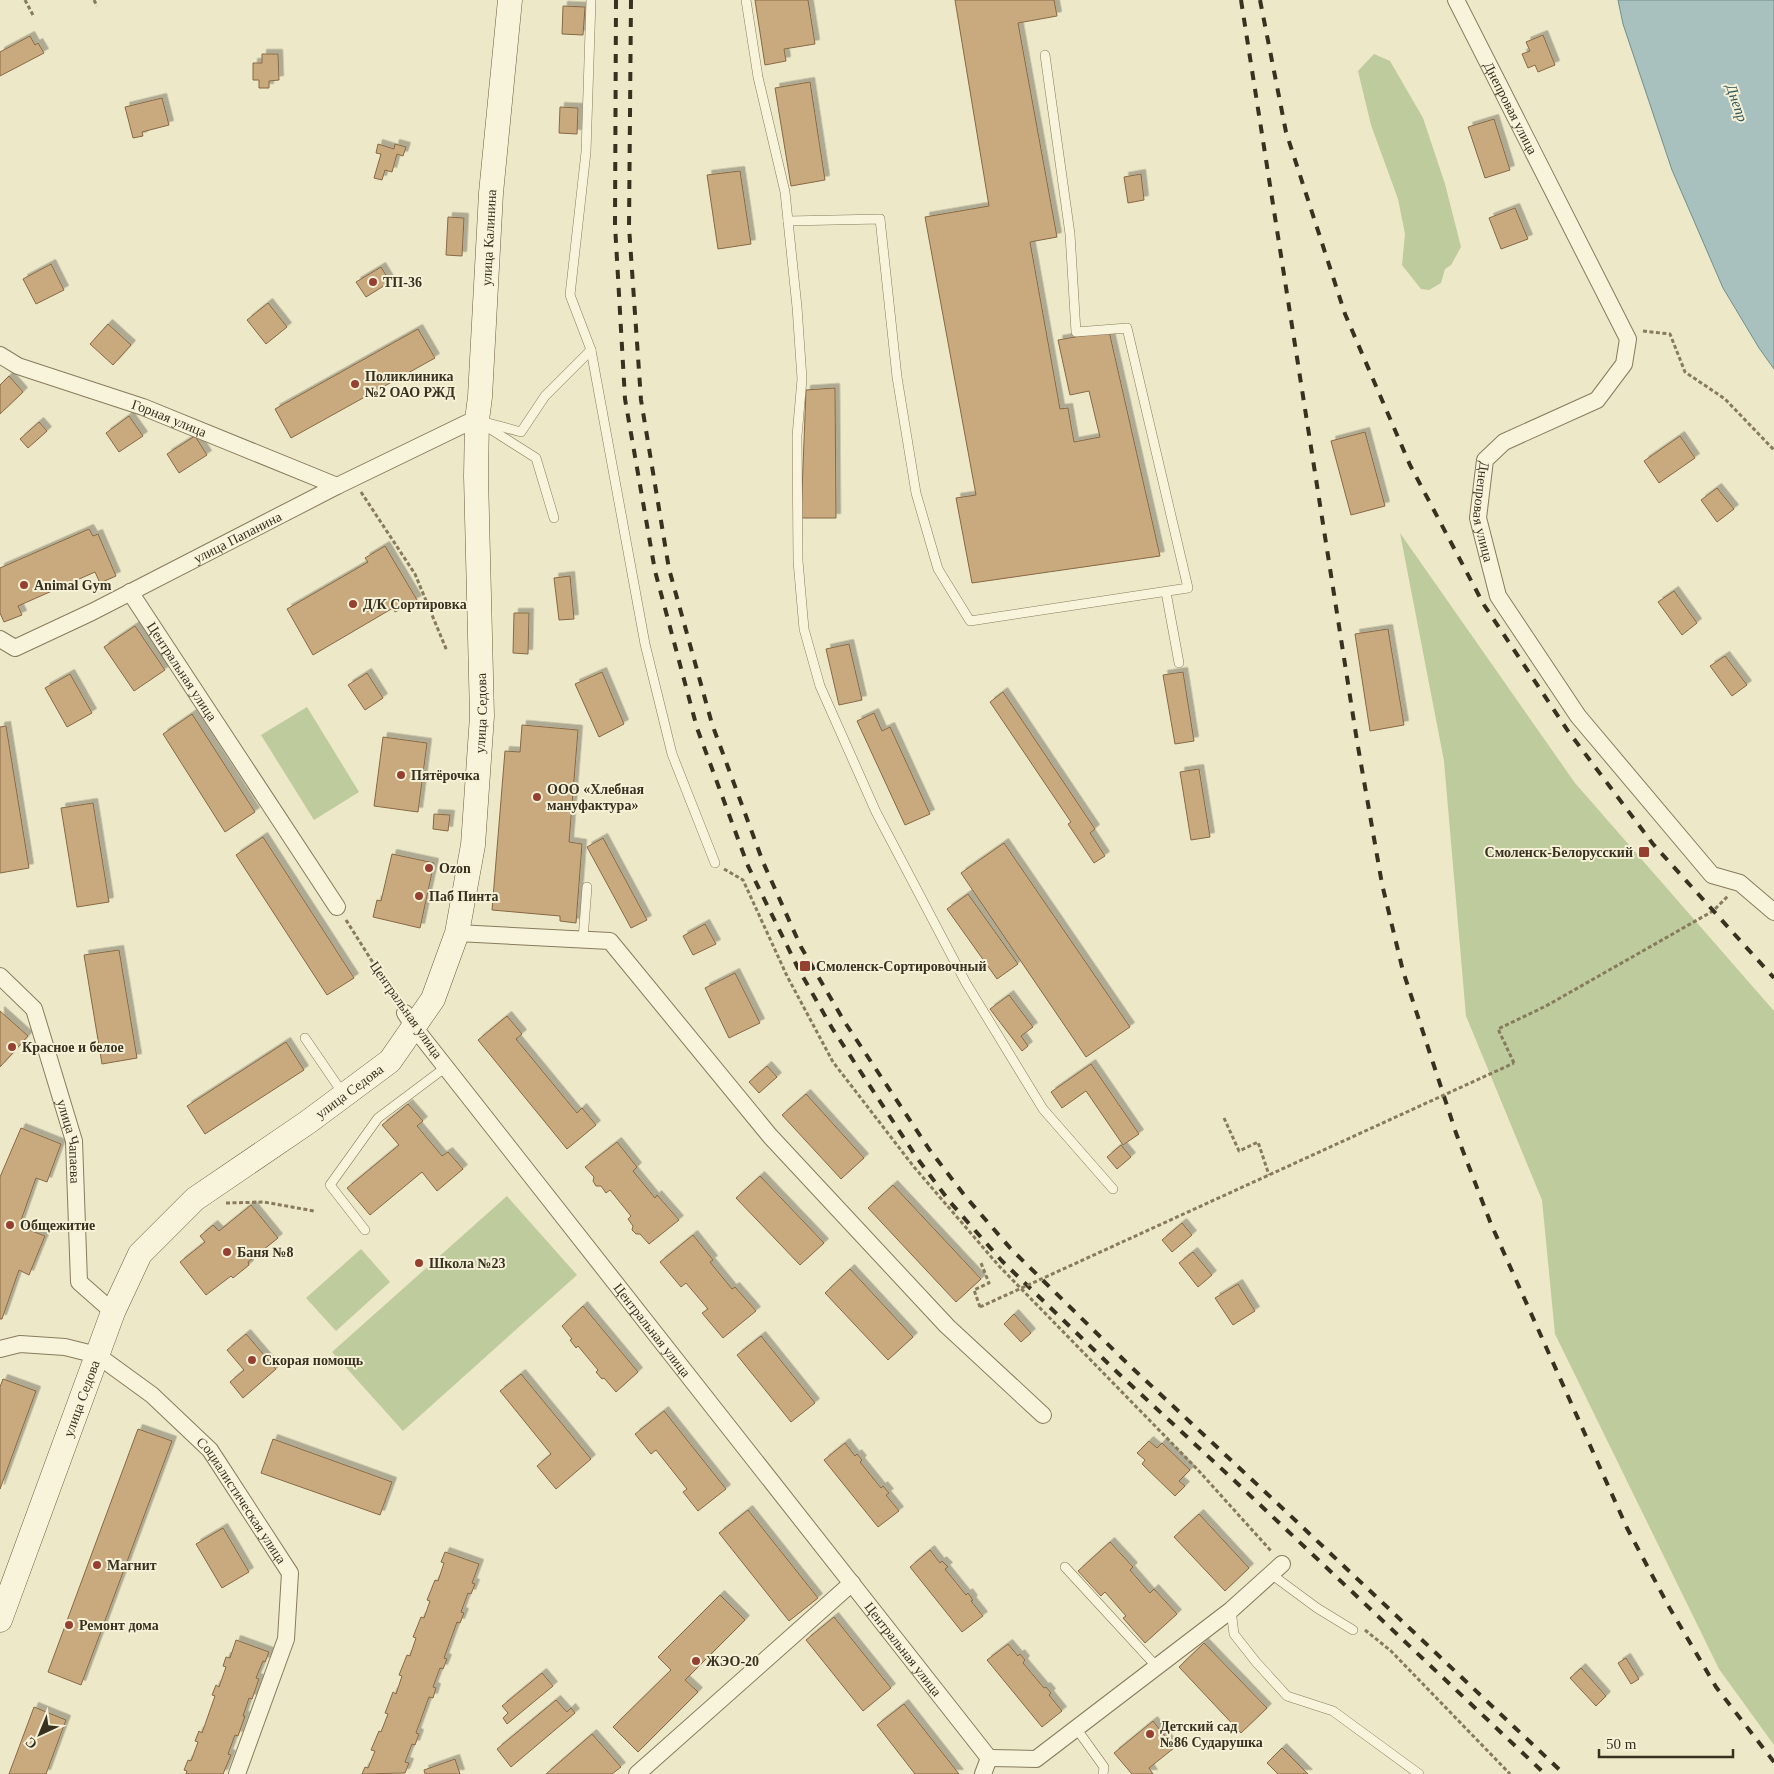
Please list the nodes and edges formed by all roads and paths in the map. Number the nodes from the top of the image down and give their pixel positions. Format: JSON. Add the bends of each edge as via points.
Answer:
{"nodes":[{"id":1,"x":25,"y":0,"type":"edge"},
{"id":2,"x":94,"y":0,"type":"edge"},
{"id":3,"x":510,"y":0,"type":"edge"},
{"id":4,"x":590,"y":0,"type":"edge"},
{"id":5,"x":746,"y":0,"type":"edge"},
{"id":6,"x":1456,"y":0,"type":"edge"},
{"id":7,"x":97,"y":6,"type":"dead end"},
{"id":8,"x":34,"y":17,"type":"dead end"},
{"id":9,"x":1045,"y":56,"type":"dead end"},
{"id":10,"x":788,"y":221,"type":"junction"},
{"id":11,"x":1622,"y":328,"type":"junction"},
{"id":12,"x":591,"y":350,"type":"junction"},
{"id":13,"x":0,"y":355,"type":"edge"},
{"id":14,"x":477,"y":420,"type":"junction"},
{"id":15,"x":1774,"y":450,"type":"edge"},
{"id":16,"x":476,"y":476,"type":"joint"},
{"id":17,"x":353,"y":479,"type":"junction"},
{"id":18,"x":337,"y":486,"type":"junction"},
{"id":19,"x":554,"y":518,"type":"dead end"},
{"id":20,"x":130,"y":592,"type":"junction"},
{"id":21,"x":1166,"y":592,"type":"junction"},
{"id":22,"x":0,"y":639,"type":"edge"},
{"id":23,"x":15,"y":648,"type":"junction"},
{"id":24,"x":447,"y":651,"type":"dead end"},
{"id":25,"x":0,"y":658,"type":"edge"},
{"id":26,"x":1179,"y":663,"type":"dead end"},
{"id":27,"x":715,"y":863,"type":"joint"},
{"id":28,"x":1740,"y":883,"type":"junction"},
{"id":29,"x":587,"y":887,"type":"dead end"},
{"id":30,"x":337,"y":907,"type":"joint"},
{"id":31,"x":1774,"y":912,"type":"edge"},
{"id":32,"x":457,"y":933,"type":"junction"},
{"id":33,"x":583,"y":939,"type":"junction"},
{"id":34,"x":0,"y":976,"type":"edge"},
{"id":35,"x":410,"y":1020,"type":"junction"},
{"id":36,"x":305,"y":1038,"type":"dead end"},
{"id":37,"x":446,"y":1067,"type":"junction"},
{"id":38,"x":344,"y":1095,"type":"junction"},
{"id":39,"x":1224,"y":1118,"type":"dead end"},
{"id":40,"x":1269,"y":1175,"type":"junction"},
{"id":41,"x":1113,"y":1189,"type":"dead end"},
{"id":42,"x":225,"y":1203,"type":"dead end"},
{"id":43,"x":314,"y":1211,"type":"dead end"},
{"id":44,"x":365,"y":1230,"type":"dead end"},
{"id":45,"x":980,"y":1263,"type":"dead end"},
{"id":46,"x":113,"y":1312,"type":"junction"},
{"id":47,"x":0,"y":1350,"type":"edge"},
{"id":48,"x":97,"y":1355,"type":"junction"},
{"id":49,"x":1043,"y":1415,"type":"dead end"},
{"id":50,"x":1065,"y":1567,"type":"dead end"},
{"id":51,"x":1277,"y":1569,"type":"junction"},
{"id":52,"x":852,"y":1583,"type":"junction"},
{"id":53,"x":1231,"y":1610,"type":"junction"},
{"id":54,"x":0,"y":1620,"type":"edge"},
{"id":55,"x":1356,"y":1628,"type":"joint"},
{"id":56,"x":1157,"y":1667,"type":"junction"},
{"id":57,"x":1076,"y":1728,"type":"junction"},
{"id":58,"x":989,"y":1758,"type":"junction"},
{"id":59,"x":237,"y":1774,"type":"edge"},
{"id":60,"x":637,"y":1774,"type":"edge"},
{"id":61,"x":983,"y":1774,"type":"edge"},
{"id":62,"x":1103,"y":1774,"type":"edge"},
{"id":63,"x":1419,"y":1774,"type":"edge"},
{"id":64,"x":1510,"y":1774,"type":"edge"}],
"edges":[{"from":1,"to":8,"type":"path"},
{"from":2,"to":7,"type":"path"},
{"from":3,"to":14,"type":"street","name":"улица Калинина","via":[[490,193]]},
{"from":4,"to":12,"type":"lane","via":[[586,152],[570,296]]},
{"from":5,"to":10,"type":"lane","via":[[758,77],[785,192]]},
{"from":6,"to":11,"type":"street","name":"Днепровая улица"},
{"from":9,"to":21,"type":"lane","via":[[1070,234],[1076,332],[1127,328],[1188,588]]},
{"from":10,"to":21,"type":"lane","via":[[880,219],[897,377],[916,493],[938,570],[970,621]]},
{"from":10,"to":41,"type":"lane","via":[[802,379],[797,436],[798,561],[804,629],[820,686],[876,812],[966,983],[1043,1109]]},
{"from":11,"to":15,"type":"path","via":[[1670,334],[1685,372],[1725,399]]},
{"from":11,"to":28,"type":"street","name":"Днепровая улица","via":[[1628,339],[1624,364],[1597,400],[1504,442],[1485,460],[1478,518],[1498,596],[1578,716],[1712,875]]},
{"from":12,"to":14,"type":"lane","via":[[545,396],[521,432]]},
{"from":12,"to":27,"type":"lane","via":[[650,662],[672,754]]},
{"from":13,"to":18,"type":"street","name":"Горная улица","via":[[18,366],[142,407]]},
{"from":14,"to":16,"type":"street","name":"улица Калинина"},
{"from":14,"to":17,"type":"street","name":"улица Папанина"},
{"from":14,"to":19,"type":"lane","via":[[536,458]]},
{"from":16,"to":32,"type":"street","name":"улица Седова","via":[[482,716],[473,845]]},
{"from":17,"to":18,"type":"street","name":"улица Папанина"},
{"from":17,"to":24,"type":"path","via":[[415,574]]},
{"from":18,"to":20,"type":"street","name":"улица Папанина"},
{"from":20,"to":23,"type":"street","name":"улица Папанина"},
{"from":20,"to":30,"type":"street","name":"Центральная улица"},
{"from":21,"to":26,"type":"lane"},
{"from":22,"to":23,"type":"street"},
{"from":23,"to":25,"type":"street","name":"улица Папанина"},
{"from":27,"to":51,"type":"path","via":[[743,880],[786,976],[833,1062],[914,1168],[999,1266],[1198,1470]]},
{"from":28,"to":31,"type":"street","name":"Днепровая улица"},
{"from":28,"to":40,"type":"path","bridge":true,"via":[[1713,911],[1546,1006],[1498,1029],[1514,1063]]},
{"from":29,"to":33,"type":"lane"},
{"from":30,"to":35,"type":"path","name":"Центральная улица"},
{"from":32,"to":33,"type":"street"},
{"from":32,"to":35,"type":"street","name":"улица Седова","via":[[433,999]]},
{"from":33,"to":49,"type":"street","via":[[610,941],[770,1136],[947,1326]]},
{"from":34,"to":46,"type":"street","name":"улица Чапаева","via":[[34,1009],[74,1141],[79,1282]]},
{"from":35,"to":37,"type":"street","name":"Центральная улица"},
{"from":35,"to":38,"type":"street","name":"улица Седова","via":[[390,1061]]},
{"from":36,"to":38,"type":"lane"},
{"from":37,"to":44,"type":"lane","via":[[378,1118],[330,1186]]},
{"from":37,"to":52,"type":"street","name":"Центральная улица"},
{"from":38,"to":46,"type":"street","name":"улица Седова","via":[[195,1199],[140,1254]]},
{"from":39,"to":40,"type":"path","via":[[1238,1151],[1258,1142]]},
{"from":40,"to":45,"type":"path","bridge":true,"via":[[980,1307],[974,1290],[989,1283]]},
{"from":42,"to":43,"type":"path","via":[[264,1202]]},
{"from":46,"to":48,"type":"street","name":"улица Седова"},
{"from":47,"to":48,"type":"street","via":[[20,1344],[65,1347]]},
{"from":48,"to":54,"type":"street","name":"улица Седова"},
{"from":48,"to":59,"type":"street","name":"Социалистическая улица","via":[[152,1395],[210,1450],[290,1573],[286,1640]]},
{"from":50,"to":56,"type":"lane"},
{"from":51,"to":53,"type":"street"},
{"from":51,"to":55,"type":"lane","via":[[1317,1608]]},
{"from":52,"to":58,"type":"street","name":"Центральная улица"},
{"from":52,"to":60,"type":"street"},
{"from":53,"to":56,"type":"street"},
{"from":53,"to":63,"type":"lane","via":[[1234,1634],[1287,1696],[1333,1711]]},
{"from":55,"to":64,"type":"path","via":[[1390,1650]]},
{"from":56,"to":57,"type":"street"},
{"from":57,"to":58,"type":"street","via":[[1036,1759]]},
{"from":57,"to":62,"type":"lane","via":[[1104,1767]]},
{"from":58,"to":61,"type":"street"}]}
